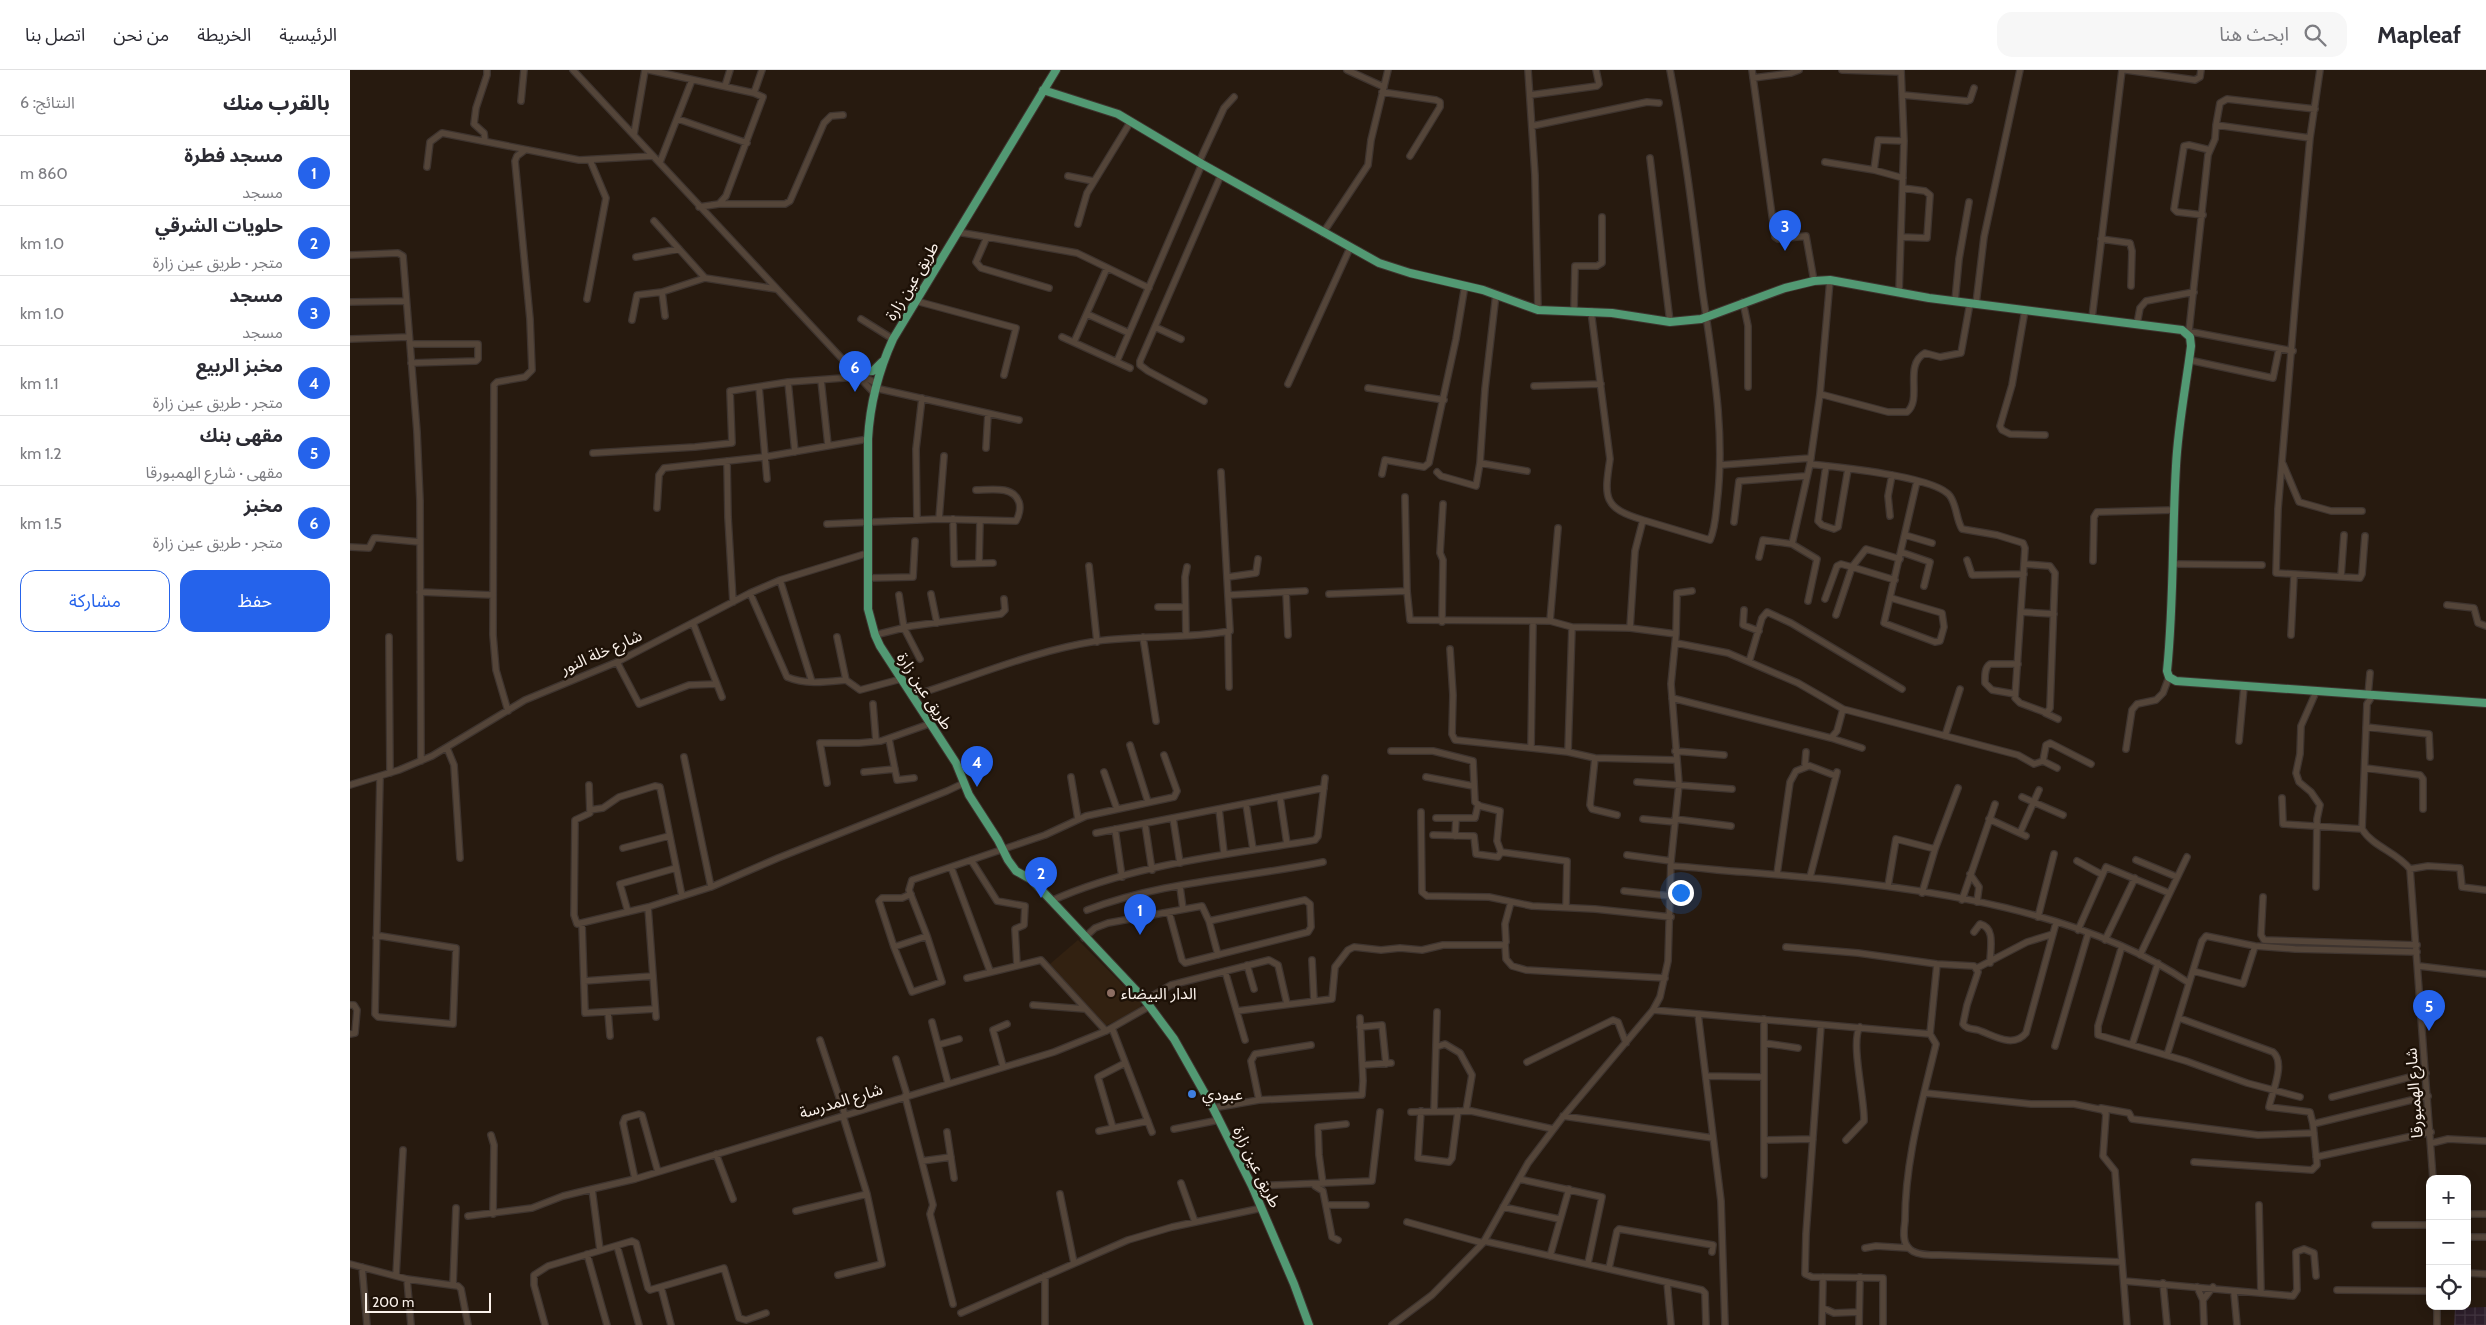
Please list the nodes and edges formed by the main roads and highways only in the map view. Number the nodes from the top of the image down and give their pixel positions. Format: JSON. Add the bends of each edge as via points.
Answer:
{"nodes":[{"id":1,"x":1056,"y":70,"type":"edge"},
{"id":2,"x":1043,"y":90,"type":"junction"},
{"id":3,"x":884,"y":358,"type":"junction"},
{"id":4,"x":855,"y":374,"type":"road end"},
{"id":5,"x":2486,"y":703,"type":"edge"},
{"id":6,"x":1309,"y":1325,"type":"edge"}],
"edges":[{"from":1,"to":2,"type":"main road","name":"طريق عين زارة"},
{"from":2,"to":3,"type":"main road","name":"طريق عين زارة"},
{"from":2,"to":5,"type":"main road","via":[[1108,110],[1131,121],[1323,233],[1396,269],[1465,285],[1538,310],[1591,311],[1684,322],[1814,281],[1830,280],[1973,304],[2186,331],[2191,342],[2182,398],[2174,510],[2169,677],[2176,681],[2244,687]]},
{"from":3,"to":4,"type":"main road","via":[[873,371]]},
{"from":3,"to":6,"type":"main road","name":"طريق عين زارة","via":[[870,411],[868,439],[868,609],[875,636],[956,763],[969,795],[1016,871],[1032,880],[1147,1003],[1174,1039],[1252,1186]]}]}
